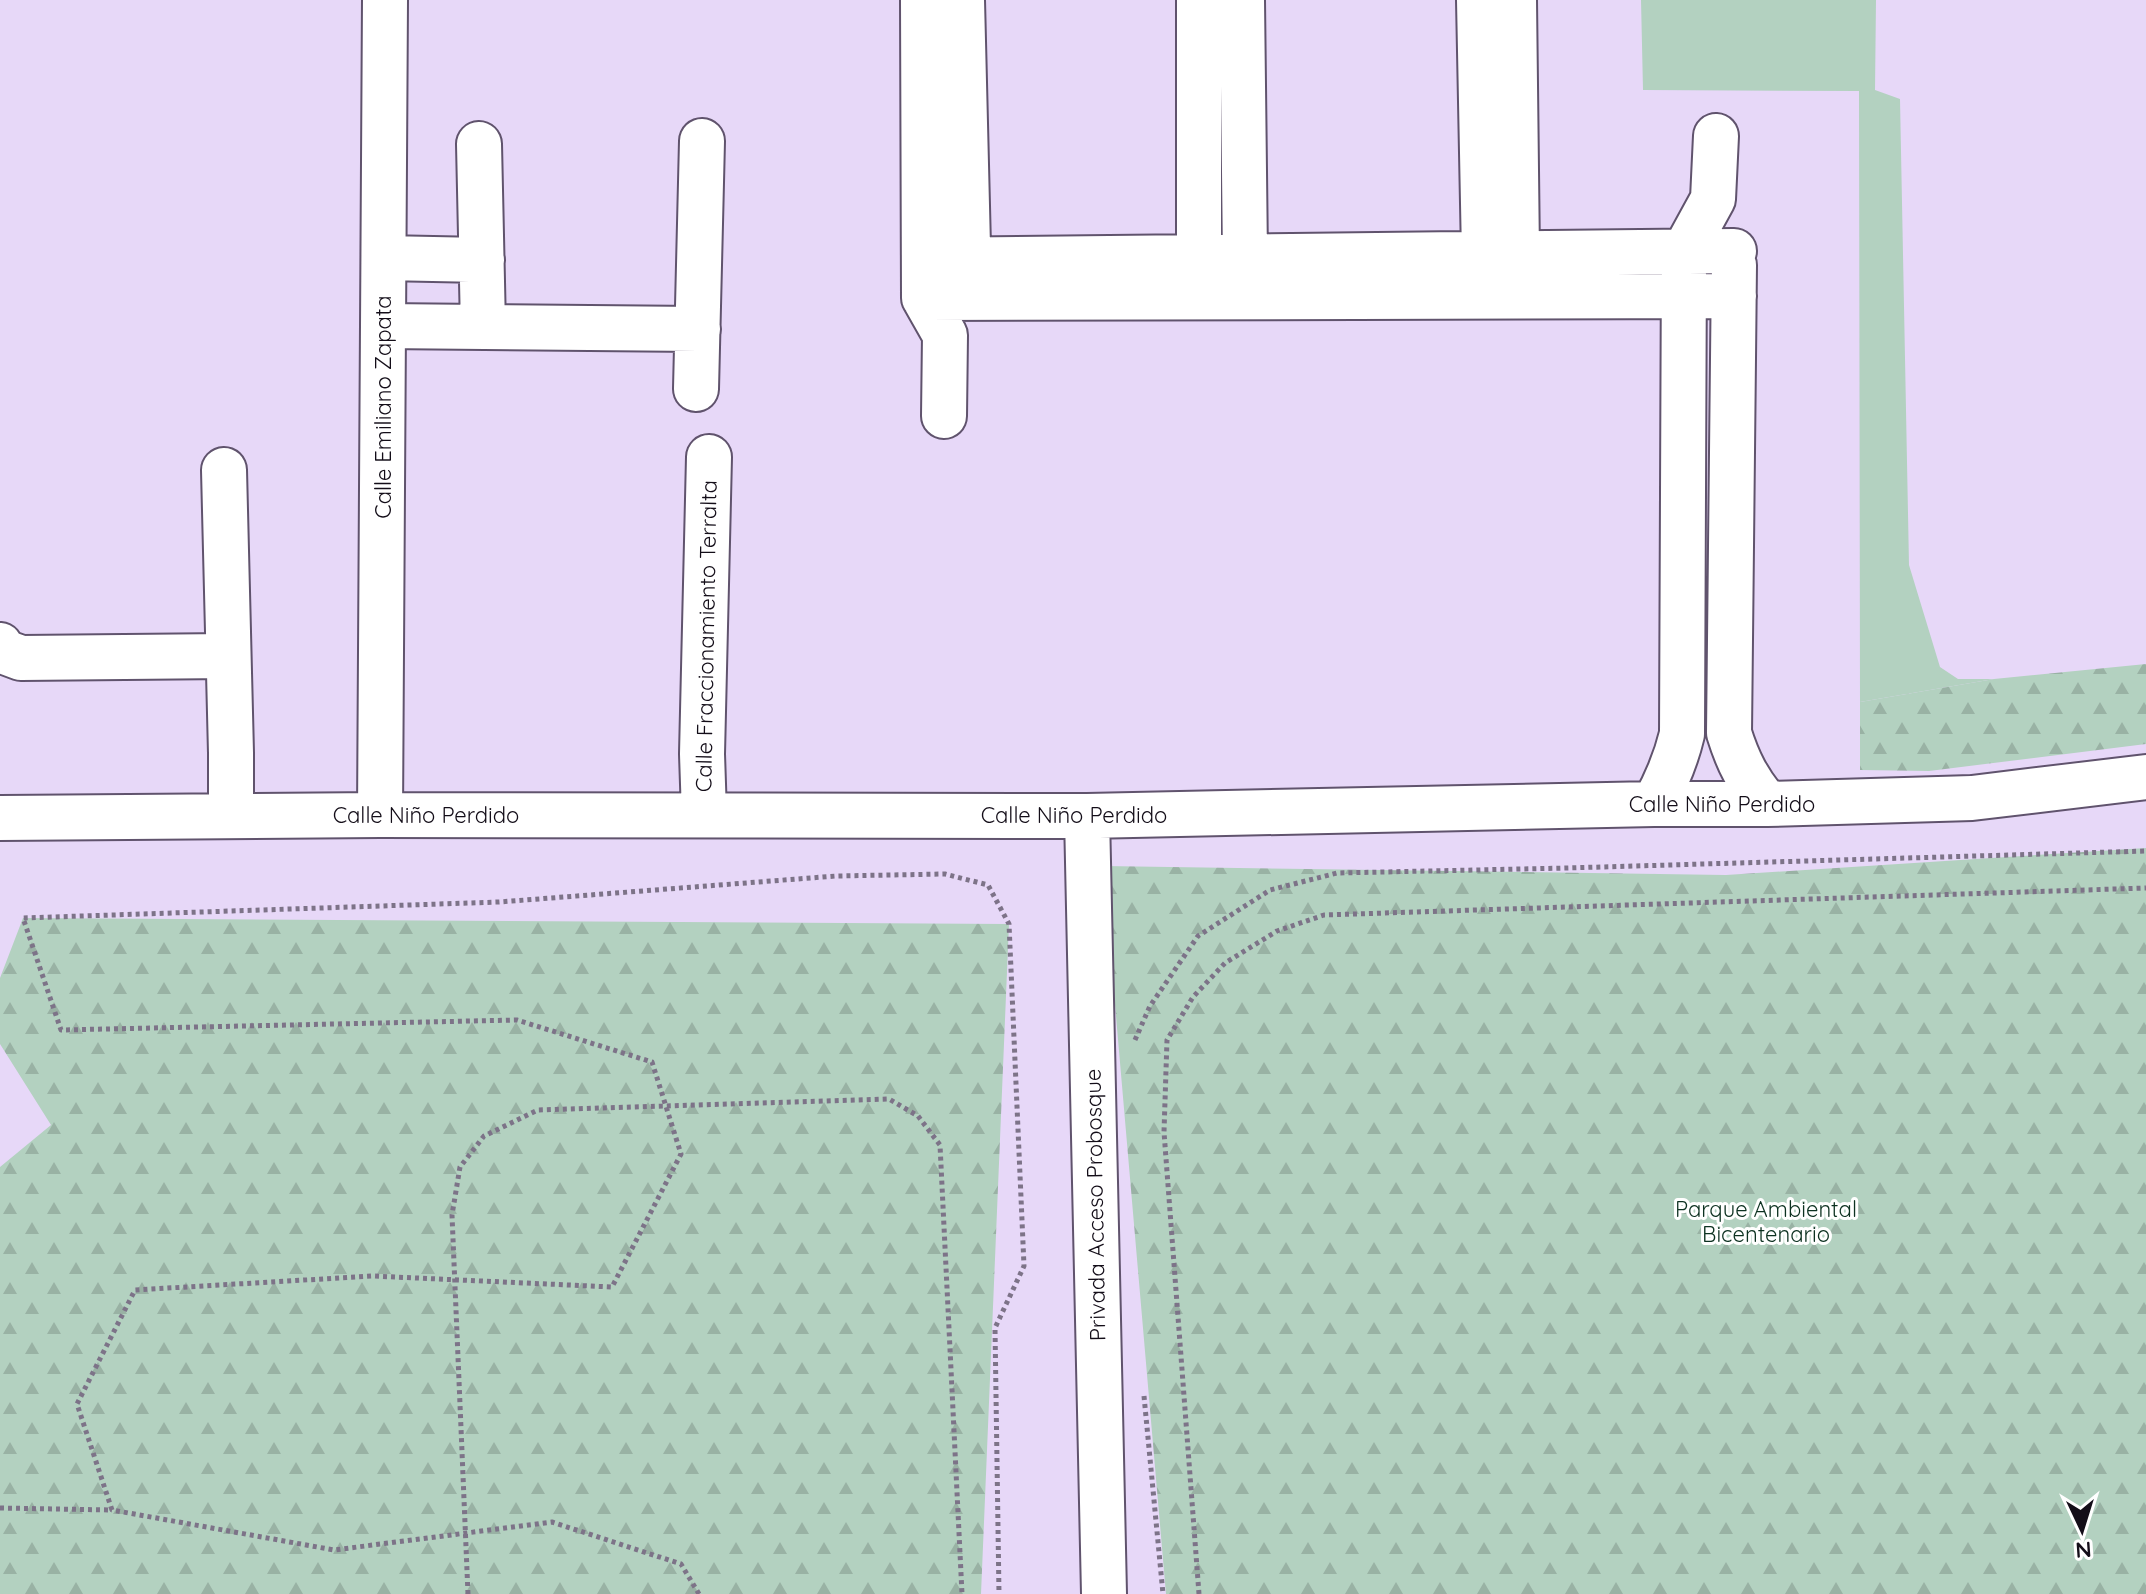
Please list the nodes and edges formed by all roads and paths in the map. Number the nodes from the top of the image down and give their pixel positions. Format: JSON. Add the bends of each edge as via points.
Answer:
{"nodes":[{"id":1,"x":385,"y":0,"type":"edge"},
{"id":2,"x":923,"y":0,"type":"edge"},
{"id":3,"x":962,"y":0,"type":"edge"},
{"id":4,"x":1199,"y":0,"type":"edge"},
{"id":5,"x":1242,"y":0,"type":"edge"},
{"id":6,"x":1479,"y":0,"type":"edge"},
{"id":7,"x":1514,"y":0,"type":"edge"},
{"id":8,"x":1716,"y":136,"type":"dead end"},
{"id":9,"x":702,"y":141,"type":"dead end"},
{"id":10,"x":479,"y":144,"type":"dead end"},
{"id":11,"x":1713,"y":199,"type":"junction"},
{"id":12,"x":1734,"y":251,"type":"junction"},
{"id":13,"x":1684,"y":252,"type":"junction"},
{"id":14,"x":1500,"y":254,"type":"junction"},
{"id":15,"x":1199,"y":257,"type":"junction"},
{"id":16,"x":1245,"y":257,"type":"junction"},
{"id":17,"x":384,"y":258,"type":"junction"},
{"id":18,"x":482,"y":260,"type":"junction"},
{"id":19,"x":1359,"y":276,"type":"junction"},
{"id":20,"x":924,"y":279,"type":"junction"},
{"id":21,"x":969,"y":279,"type":"junction"},
{"id":22,"x":1684,"y":296,"type":"junction"},
{"id":23,"x":1734,"y":296,"type":"junction"},
{"id":24,"x":383,"y":326,"type":"junction"},
{"id":25,"x":483,"y":327,"type":"junction"},
{"id":26,"x":698,"y":329,"type":"junction"},
{"id":27,"x":945,"y":335,"type":"junction"},
{"id":28,"x":696,"y":389,"type":"dead end"},
{"id":29,"x":944,"y":416,"type":"dead end"},
{"id":30,"x":709,"y":457,"type":"dead end"},
{"id":31,"x":224,"y":470,"type":"dead end"},
{"id":32,"x":0,"y":645,"type":"edge"},
{"id":33,"x":228,"y":656,"type":"junction"},
{"id":34,"x":1730,"y":686,"type":"junction"},
{"id":35,"x":1683,"y":688,"type":"junction"},
{"id":36,"x":2146,"y":777,"type":"edge"},
{"id":37,"x":1654,"y":804,"type":"junction"},
{"id":38,"x":1767,"y":804,"type":"junction"},
{"id":39,"x":704,"y":814,"type":"junction"},
{"id":40,"x":380,"y":815,"type":"junction"},
{"id":41,"x":231,"y":816,"type":"junction"},
{"id":42,"x":1087,"y":816,"type":"junction"},
{"id":43,"x":0,"y":818,"type":"edge"},
{"id":44,"x":2146,"y":851,"type":"edge"},
{"id":45,"x":2146,"y":888,"type":"edge"},
{"id":46,"x":1134,"y":1042,"type":"dead end"},
{"id":47,"x":1143,"y":1392,"type":"dead end"},
{"id":48,"x":0,"y":1508,"type":"edge"},
{"id":49,"x":112,"y":1510,"type":"junction"},
{"id":50,"x":468,"y":1594,"type":"edge"},
{"id":51,"x":699,"y":1594,"type":"edge"},
{"id":52,"x":962,"y":1594,"type":"edge"},
{"id":53,"x":999,"y":1594,"type":"edge"},
{"id":54,"x":1104,"y":1594,"type":"edge"},
{"id":55,"x":1163,"y":1594,"type":"edge"},
{"id":56,"x":1199,"y":1594,"type":"edge"}],
"edges":[{"from":1,"to":17,"type":"street","name":"Calle Emiliano Zapata"},
{"from":2,"to":20,"type":"street"},
{"from":3,"to":21,"type":"street"},
{"from":4,"to":15,"type":"street"},
{"from":5,"to":16,"type":"street"},
{"from":6,"to":14,"type":"street"},
{"from":7,"to":14,"type":"street"},
{"from":8,"to":11,"type":"street"},
{"from":9,"to":26,"type":"street"},
{"from":10,"to":18,"type":"street"},
{"from":11,"to":12,"type":"street"},
{"from":11,"to":13,"type":"street"},
{"from":12,"to":13,"type":"street"},
{"from":12,"to":23,"type":"street"},
{"from":13,"to":14,"type":"street"},
{"from":13,"to":22,"type":"street"},
{"from":14,"to":19,"type":"street"},
{"from":15,"to":16,"type":"street"},
{"from":15,"to":21,"type":"street"},
{"from":16,"to":19,"type":"street"},
{"from":17,"to":18,"type":"street"},
{"from":17,"to":24,"type":"street","name":"Calle Emiliano Zapata"},
{"from":18,"to":25,"type":"street"},
{"from":19,"to":21,"type":"street"},
{"from":19,"to":22,"type":"street"},
{"from":20,"to":21,"type":"street"},
{"from":20,"to":27,"type":"street"},
{"from":21,"to":27,"type":"street"},
{"from":22,"to":23,"type":"street"},
{"from":22,"to":35,"type":"street"},
{"from":23,"to":34,"type":"street"},
{"from":24,"to":25,"type":"street"},
{"from":24,"to":40,"type":"street","name":"Calle Emiliano Zapata"},
{"from":25,"to":26,"type":"street"},
{"from":26,"to":28,"type":"street"},
{"from":27,"to":29,"type":"street"},
{"from":30,"to":39,"type":"street","name":"Calle Fraccionamiento Terralta"},
{"from":31,"to":33,"type":"street"},
{"from":32,"to":33,"type":"street","via":[[2,651],[21,658]]},
{"from":33,"to":41,"type":"street"},
{"from":34,"to":35,"type":"street"},
{"from":34,"to":38,"type":"street","via":[[1729,733],[1738,760]]},
{"from":35,"to":37,"type":"street","via":[[1682,734]]},
{"from":36,"to":38,"type":"street","name":"Calle Niño Perdido","via":[[1972,798]]},
{"from":37,"to":38,"type":"street","name":"Calle Niño Perdido"},
{"from":37,"to":42,"type":"street","name":"Calle Niño Perdido"},
{"from":39,"to":40,"type":"street","name":"Calle Niño Perdido"},
{"from":39,"to":42,"type":"street","name":"Calle Niño Perdido"},
{"from":40,"to":41,"type":"street","name":"Calle Niño Perdido"},
{"from":41,"to":43,"type":"street","name":"Calle Niño Perdido"},
{"from":42,"to":54,"type":"street","name":"Privada Acceso Probosque"},
{"from":44,"to":46,"type":"path","via":[[1337,873],[1270,890],[1198,936],[1150,1006]]},
{"from":45,"to":56,"type":"path","via":[[1324,915],[1277,931],[1225,963],[1193,997],[1167,1040],[1164,1132]]},
{"from":47,"to":55,"type":"path"},
{"from":48,"to":49,"type":"path"},
{"from":49,"to":51,"type":"path","via":[[334,1550],[552,1522],[681,1564]]},
{"from":49,"to":53,"type":"path","via":[[77,1404],[135,1290],[373,1276],[612,1287],[681,1154],[652,1062],[517,1020],[61,1030],[23,918],[499,902],[836,876],[945,874],[988,885],[1009,924],[1024,1266],[995,1328]]},
{"from":50,"to":52,"type":"path","via":[[452,1215],[460,1167],[484,1136],[538,1110],[889,1099],[918,1116],[940,1145]]}]}
